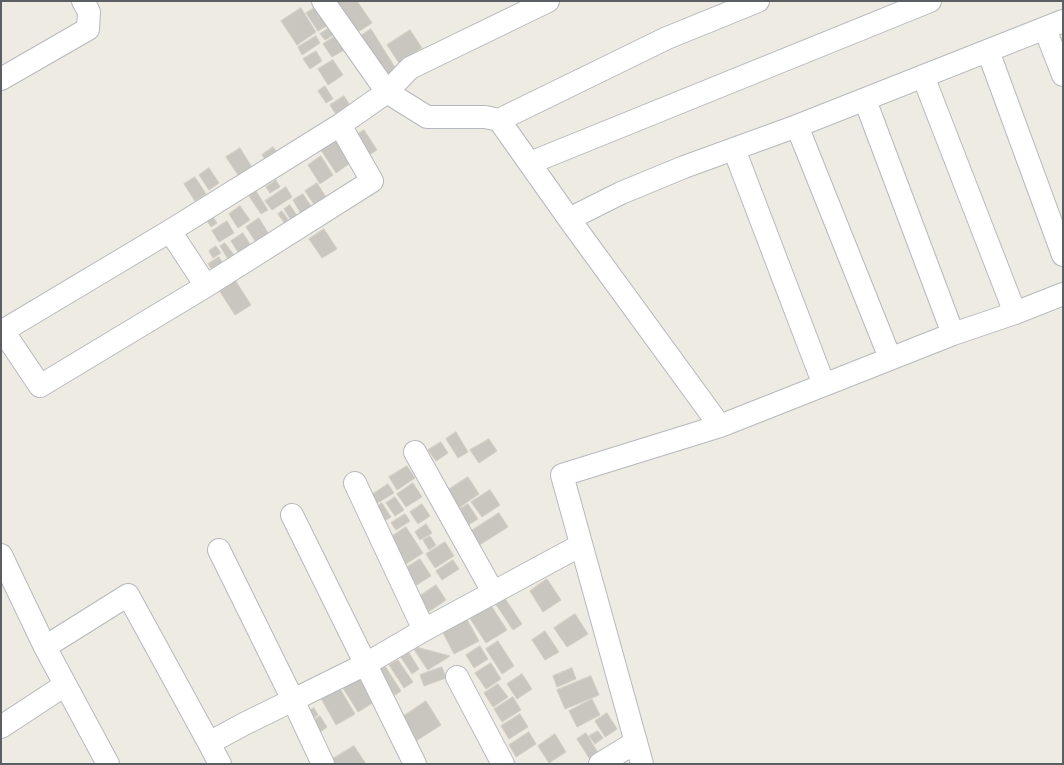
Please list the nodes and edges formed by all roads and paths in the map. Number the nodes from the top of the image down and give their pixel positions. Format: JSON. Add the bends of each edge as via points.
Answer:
{"nodes":[{"id":1,"x":83,"y":1,"type":"edge"},
{"id":2,"x":323,"y":1,"type":"edge"},
{"id":3,"x":548,"y":1,"type":"edge"},
{"id":4,"x":758,"y":1,"type":"edge"},
{"id":5,"x":930,"y":1,"type":"edge"},
{"id":6,"x":1054,"y":25,"type":"edge"},
{"id":7,"x":988,"y":51,"type":"junction"},
{"id":8,"x":1063,"y":75,"type":"edge"},
{"id":9,"x":923,"y":76,"type":"junction"},
{"id":10,"x":1,"y":79,"type":"edge"},
{"id":11,"x":387,"y":92,"type":"junction"},
{"id":12,"x":865,"y":100,"type":"junction"},
{"id":13,"x":499,"y":120,"type":"junction"},
{"id":14,"x":340,"y":125,"type":"junction"},
{"id":15,"x":797,"y":126,"type":"junction"},
{"id":16,"x":734,"y":149,"type":"junction"},
{"id":17,"x":530,"y":163,"type":"junction"},
{"id":18,"x":569,"y":219,"type":"junction"},
{"id":19,"x":170,"y":231,"type":"junction"},
{"id":20,"x":1063,"y":255,"type":"edge"},
{"id":21,"x":206,"y":286,"type":"junction"},
{"id":22,"x":1063,"y":294,"type":"edge"},
{"id":23,"x":1015,"y":313,"type":"junction"},
{"id":24,"x":2,"y":332,"type":"edge"},
{"id":25,"x":953,"y":334,"type":"junction"},
{"id":26,"x":890,"y":358,"type":"junction"},
{"id":27,"x":824,"y":385,"type":"junction"},
{"id":28,"x":720,"y":426,"type":"junction"},
{"id":29,"x":415,"y":452,"type":"dead end"},
{"id":30,"x":355,"y":483,"type":"dead end"},
{"id":31,"x":292,"y":515,"type":"dead end"},
{"id":32,"x":581,"y":545,"type":"junction"},
{"id":33,"x":219,"y":550,"type":"dead end"},
{"id":34,"x":1,"y":555,"type":"edge"},
{"id":35,"x":493,"y":592,"type":"junction"},
{"id":36,"x":424,"y":630,"type":"junction"},
{"id":37,"x":45,"y":647,"type":"junction"},
{"id":38,"x":366,"y":664,"type":"junction"},
{"id":39,"x":457,"y":677,"type":"dead end"},
{"id":40,"x":65,"y":684,"type":"junction"},
{"id":41,"x":293,"y":700,"type":"junction"},
{"id":42,"x":1,"y":727,"type":"edge"},
{"id":43,"x":636,"y":742,"type":"junction"},
{"id":44,"x":209,"y":743,"type":"junction"},
{"id":45,"x":108,"y":764,"type":"edge"},
{"id":46,"x":220,"y":764,"type":"edge"},
{"id":47,"x":323,"y":764,"type":"edge"},
{"id":48,"x":415,"y":764,"type":"edge"},
{"id":49,"x":503,"y":764,"type":"edge"},
{"id":50,"x":600,"y":764,"type":"edge"},
{"id":51,"x":642,"y":764,"type":"edge"}],
"edges":[{"from":1,"to":10,"type":"street","via":[[89,12],[88,29]]},
{"from":2,"to":11,"type":"street"},
{"from":3,"to":11,"type":"street","via":[[410,68]]},
{"from":4,"to":13,"type":"street","via":[[667,38]]},
{"from":5,"to":17,"type":"street"},
{"from":6,"to":7,"type":"street"},
{"from":6,"to":8,"type":"street"},
{"from":7,"to":9,"type":"street"},
{"from":7,"to":20,"type":"street"},
{"from":9,"to":12,"type":"street"},
{"from":9,"to":23,"type":"street"},
{"from":11,"to":13,"type":"street","via":[[427,117],[485,117]]},
{"from":11,"to":14,"type":"street"},
{"from":12,"to":15,"type":"street"},
{"from":12,"to":25,"type":"street"},
{"from":13,"to":17,"type":"street"},
{"from":14,"to":19,"type":"street"},
{"from":14,"to":21,"type":"street","via":[[372,181]]},
{"from":15,"to":16,"type":"street"},
{"from":15,"to":26,"type":"street"},
{"from":16,"to":18,"type":"street","via":[[621,193]]},
{"from":16,"to":27,"type":"street"},
{"from":17,"to":18,"type":"street"},
{"from":18,"to":28,"type":"street"},
{"from":19,"to":21,"type":"street"},
{"from":19,"to":24,"type":"street"},
{"from":21,"to":24,"type":"street","via":[[40,386]]},
{"from":22,"to":23,"type":"street"},
{"from":23,"to":25,"type":"street"},
{"from":25,"to":26,"type":"street"},
{"from":26,"to":27,"type":"street"},
{"from":27,"to":28,"type":"street"},
{"from":28,"to":32,"type":"street","via":[[562,475]]},
{"from":29,"to":35,"type":"street"},
{"from":30,"to":36,"type":"street"},
{"from":31,"to":38,"type":"street"},
{"from":32,"to":35,"type":"street"},
{"from":32,"to":43,"type":"street"},
{"from":33,"to":41,"type":"street"},
{"from":34,"to":37,"type":"street"},
{"from":35,"to":36,"type":"street"},
{"from":36,"to":38,"type":"street"},
{"from":37,"to":40,"type":"street"},
{"from":37,"to":44,"type":"street","via":[[128,595]]},
{"from":38,"to":41,"type":"street"},
{"from":38,"to":48,"type":"street"},
{"from":39,"to":49,"type":"street"},
{"from":40,"to":42,"type":"street"},
{"from":40,"to":45,"type":"street"},
{"from":41,"to":44,"type":"street"},
{"from":41,"to":47,"type":"street"},
{"from":43,"to":50,"type":"street"},
{"from":43,"to":51,"type":"street"},
{"from":44,"to":46,"type":"street"}]}
